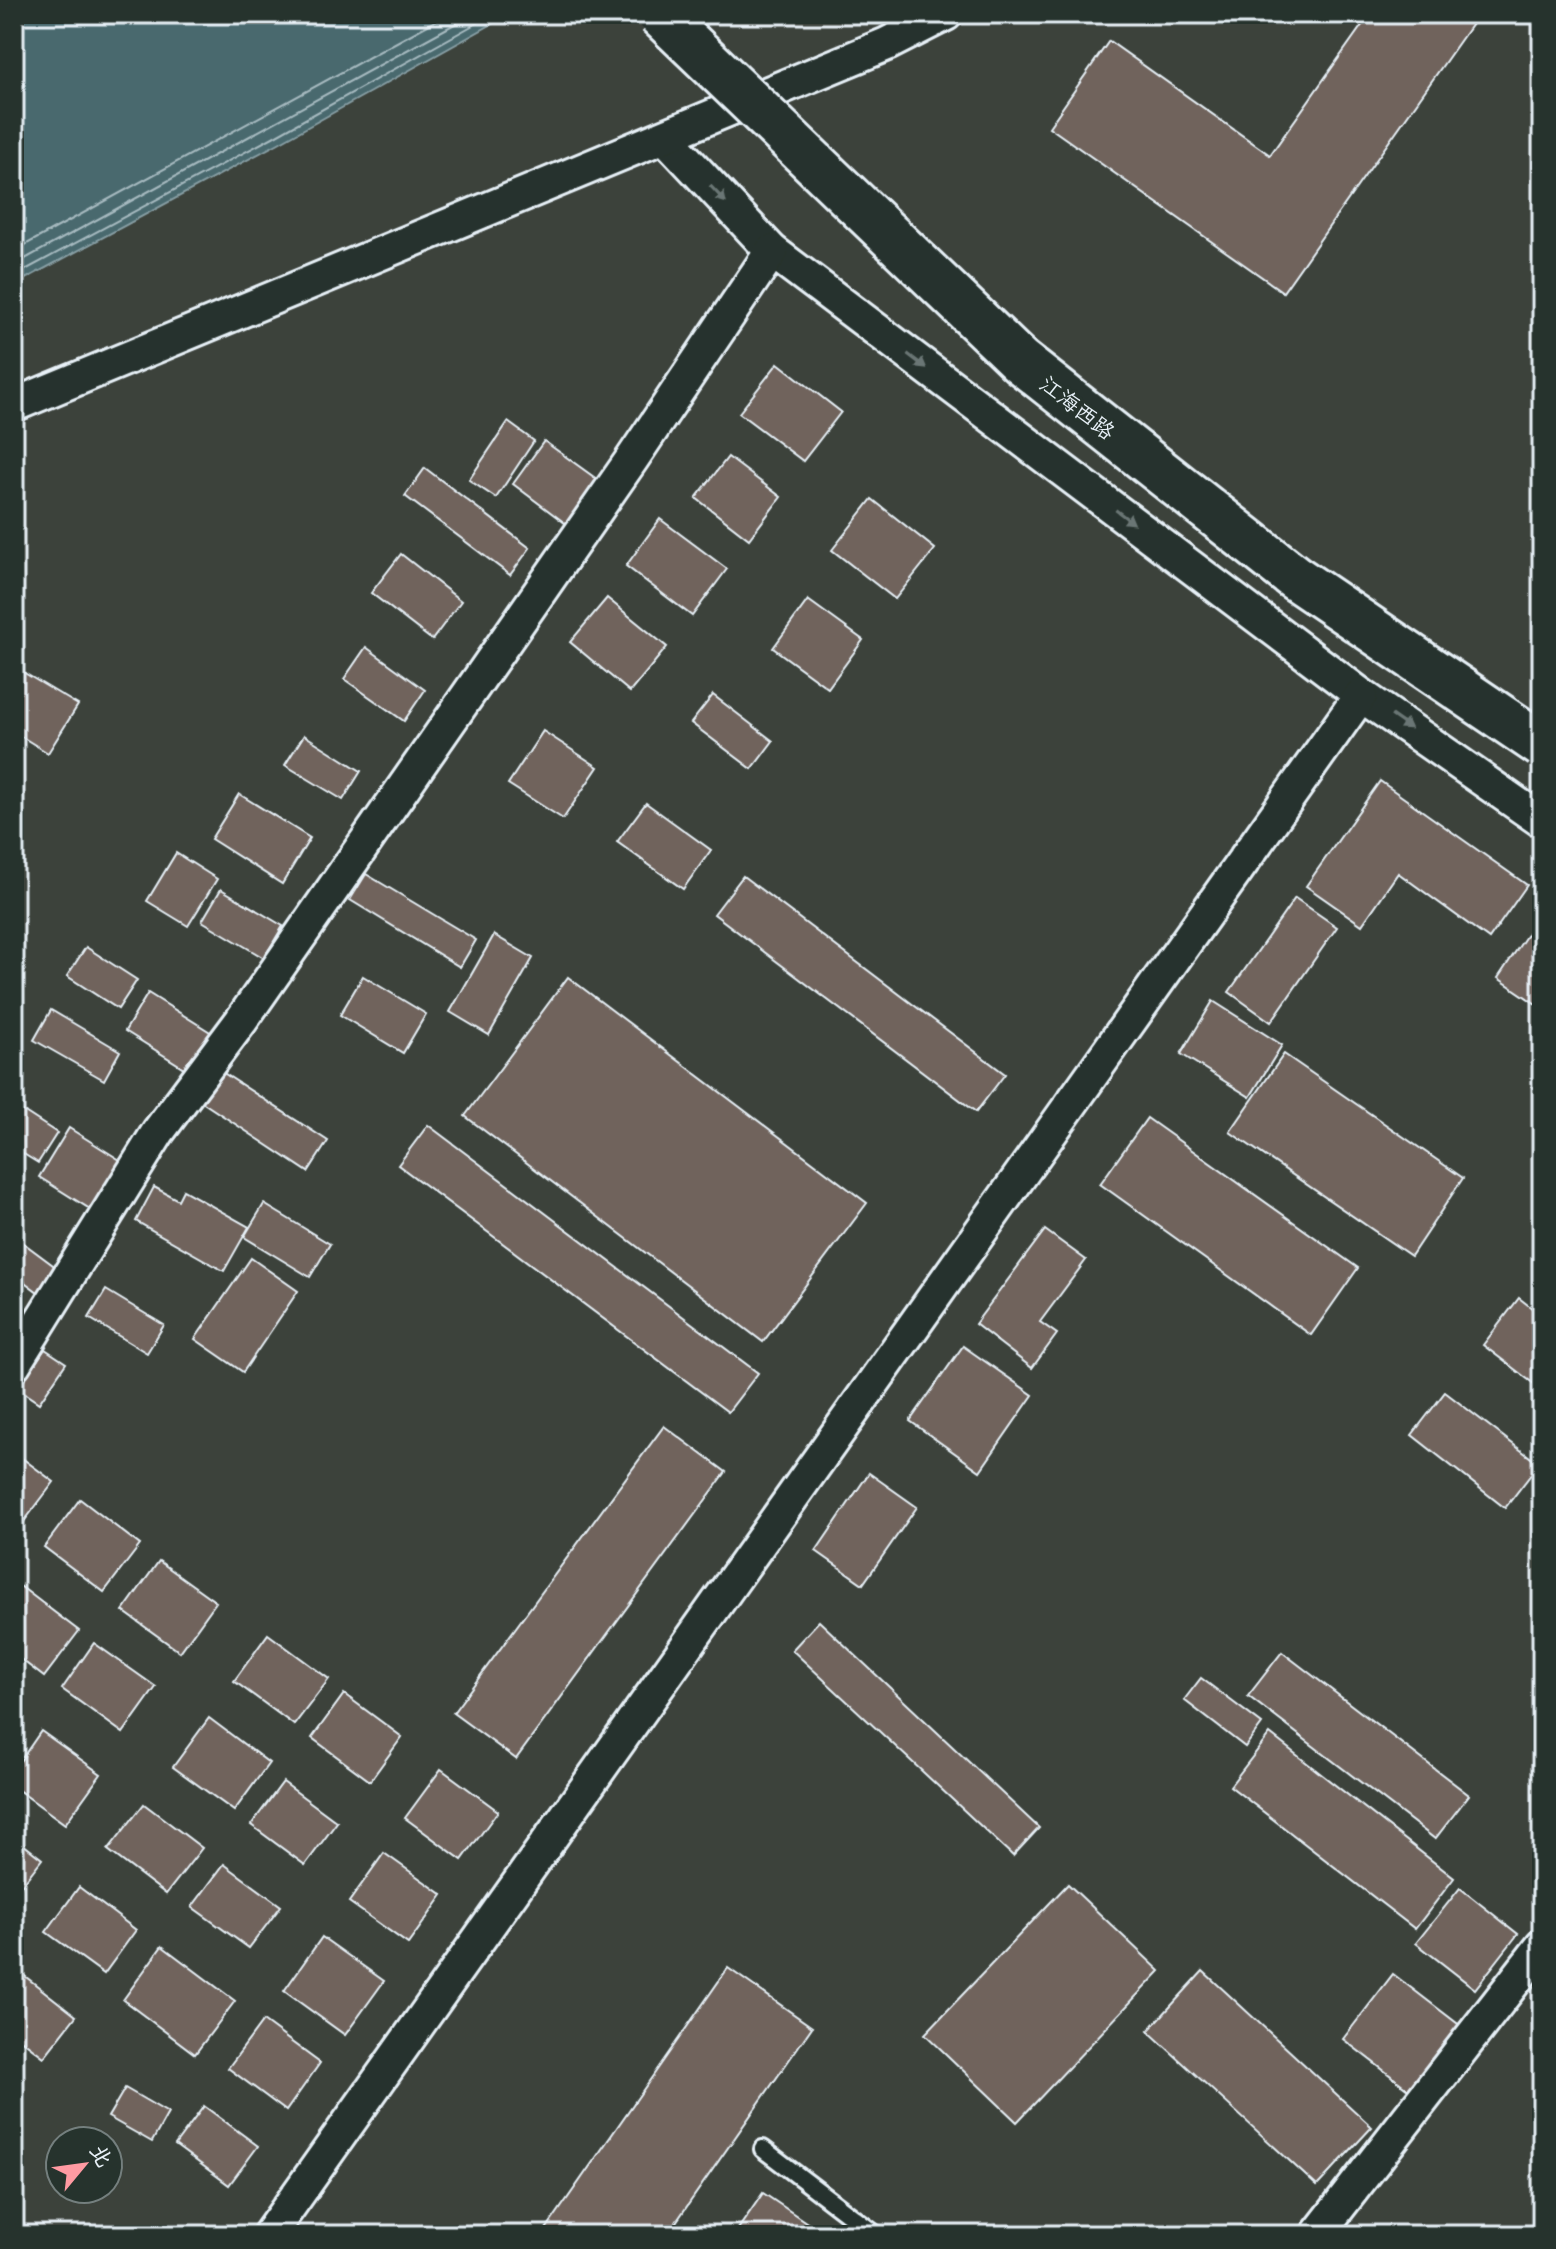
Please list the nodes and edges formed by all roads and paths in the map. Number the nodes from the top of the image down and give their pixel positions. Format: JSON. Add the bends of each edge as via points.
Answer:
{"nodes":[{"id":1,"x":659,"y":14,"type":"edge"},
{"id":2,"x":946,"y":14,"type":"edge"},
{"id":3,"x":665,"y":137,"type":"junction"},
{"id":4,"x":772,"y":251,"type":"junction"},
{"id":5,"x":14,"y":405,"type":"edge"},
{"id":6,"x":1361,"y":695,"type":"junction"},
{"id":7,"x":1542,"y":745,"type":"edge"},
{"id":8,"x":1542,"y":821,"type":"edge"},
{"id":9,"x":14,"y":1364,"type":"edge"},
{"id":10,"x":1542,"y":1946,"type":"edge"},
{"id":11,"x":763,"y":2149,"type":"dead end"},
{"id":12,"x":269,"y":2235,"type":"edge"},
{"id":13,"x":876,"y":2235,"type":"edge"},
{"id":14,"x":1317,"y":2235,"type":"edge"}],
"edges":[{"from":1,"to":7,"type":"main road","name":"江海西路","bridge":true,"via":[[1020,361],[1294,577]]},
{"from":2,"to":3,"type":"street"},
{"from":3,"to":4,"type":"street","one_way":true},
{"from":3,"to":5,"type":"street"},
{"from":4,"to":6,"type":"street","one_way":true},
{"from":4,"to":9,"type":"street","via":[[268,983],[158,1132]]},
{"from":6,"to":8,"type":"street","one_way":true},
{"from":6,"to":12,"type":"street"},
{"from":10,"to":14,"type":"street"},
{"from":11,"to":13,"type":"lane"}]}
